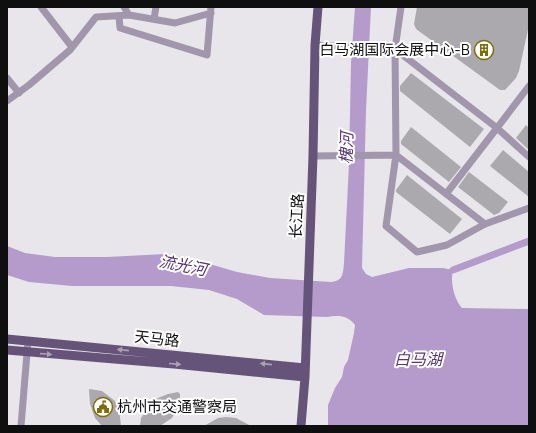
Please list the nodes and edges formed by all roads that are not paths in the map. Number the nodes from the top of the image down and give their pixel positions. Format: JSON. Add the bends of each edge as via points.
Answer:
{"nodes":[{"id":1,"x":41,"y":7,"type":"edge"},
{"id":2,"x":124,"y":7,"type":"edge"},
{"id":3,"x":156,"y":7,"type":"edge"},
{"id":4,"x":318,"y":7,"type":"edge"},
{"id":5,"x":401,"y":7,"type":"edge"},
{"id":6,"x":211,"y":10,"type":"edge"},
{"id":7,"x":129,"y":15,"type":"junction"},
{"id":8,"x":119,"y":16,"type":"junction"},
{"id":9,"x":154,"y":19,"type":"junction"},
{"id":10,"x":315,"y":45,"type":"junction"},
{"id":11,"x":72,"y":47,"type":"junction"},
{"id":12,"x":394,"y":49,"type":"junction"},
{"id":13,"x":7,"y":78,"type":"edge"},
{"id":14,"x":529,"y":86,"type":"edge"},
{"id":15,"x":19,"y":92,"type":"junction"},
{"id":16,"x":7,"y":101,"type":"edge"},
{"id":17,"x":497,"y":128,"type":"junction"},
{"id":18,"x":396,"y":155,"type":"junction"},
{"id":19,"x":313,"y":156,"type":"junction"},
{"id":20,"x":529,"y":157,"type":"edge"},
{"id":21,"x":446,"y":194,"type":"junction"},
{"id":22,"x":529,"y":208,"type":"edge"},
{"id":23,"x":485,"y":224,"type":"junction"},
{"id":24,"x":7,"y":339,"type":"edge"},
{"id":25,"x":28,"y":340,"type":"junction"},
{"id":26,"x":7,"y":350,"type":"edge"},
{"id":27,"x":27,"y":352,"type":"junction"},
{"id":28,"x":305,"y":368,"type":"junction"},
{"id":29,"x":305,"y":378,"type":"junction"},
{"id":30,"x":21,"y":426,"type":"edge"},
{"id":31,"x":301,"y":426,"type":"edge"}],
"edges":[{"from":1,"to":11,"type":"street"},
{"from":2,"to":7,"type":"street"},
{"from":3,"to":9,"type":"street"},
{"from":4,"to":10,"type":"main road","name":"长江路"},
{"from":5,"to":12,"type":"street"},
{"from":6,"to":8,"type":"street","via":[[207,55],[120,28]]},
{"from":6,"to":9,"type":"street","via":[[175,23]]},
{"from":7,"to":8,"type":"street"},
{"from":7,"to":9,"type":"street"},
{"from":8,"to":11,"type":"street","via":[[96,17]]},
{"from":10,"to":12,"type":"street"},
{"from":10,"to":19,"type":"main road","name":"长江路"},
{"from":11,"to":15,"type":"street"},
{"from":12,"to":17,"type":"street"},
{"from":12,"to":18,"type":"street"},
{"from":13,"to":15,"type":"street"},
{"from":14,"to":17,"type":"street"},
{"from":15,"to":16,"type":"street"},
{"from":17,"to":20,"type":"street"},
{"from":17,"to":21,"type":"street"},
{"from":18,"to":19,"type":"street"},
{"from":18,"to":21,"type":"street"},
{"from":18,"to":23,"type":"street","via":[[386,226],[417,252],[447,245]]},
{"from":19,"to":28,"type":"main road","name":"长江路"},
{"from":21,"to":23,"type":"street"},
{"from":22,"to":23,"type":"street"},
{"from":24,"to":25,"type":"main road","name":"天马路"},
{"from":25,"to":27,"type":"street"},
{"from":28,"to":25,"type":"main road","name":"天马路","one_way":true},
{"from":26,"to":27,"type":"main road","name":"天马路"},
{"from":27,"to":29,"type":"main road","name":"天马路","one_way":true},
{"from":27,"to":30,"type":"street"},
{"from":28,"to":29,"type":"main road","name":"长江路"},
{"from":29,"to":31,"type":"main road","name":"长江路"}]}
